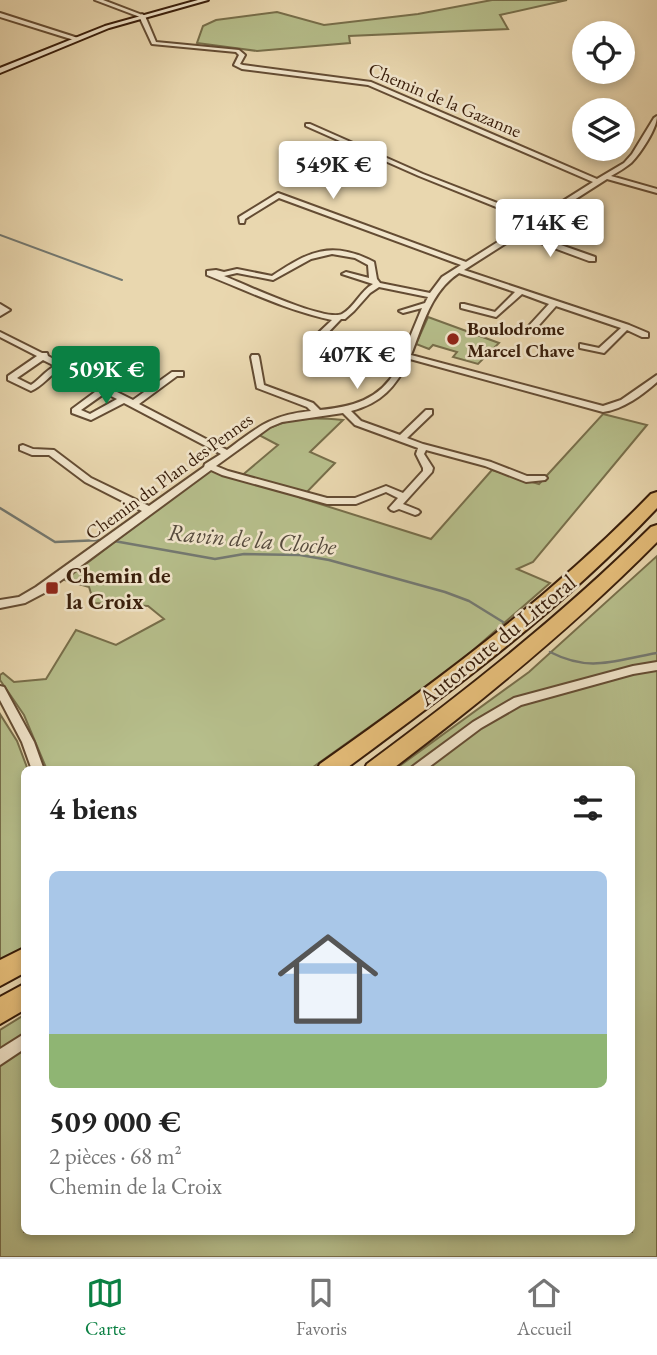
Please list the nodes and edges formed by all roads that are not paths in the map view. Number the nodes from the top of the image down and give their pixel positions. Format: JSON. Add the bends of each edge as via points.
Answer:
{"nodes":[{"id":1,"x":98,"y":0,"type":"edge"},
{"id":2,"x":205,"y":0,"type":"edge"},
{"id":3,"x":0,"y":15,"type":"edge"},
{"id":4,"x":142,"y":16,"type":"junction"},
{"id":5,"x":76,"y":39,"type":"junction"},
{"id":6,"x":0,"y":71,"type":"edge"},
{"id":7,"x":657,"y":118,"type":"edge"},
{"id":8,"x":308,"y":125,"type":"dead end"},
{"id":9,"x":607,"y":177,"type":"junction"},
{"id":10,"x":598,"y":182,"type":"junction"},
{"id":11,"x":657,"y":191,"type":"edge"},
{"id":12,"x":537,"y":221,"type":"junction"},
{"id":13,"x":242,"y":222,"type":"dead end"},
{"id":14,"x":517,"y":232,"type":"junction"},
{"id":15,"x":592,"y":259,"type":"dead end"},
{"id":16,"x":461,"y":267,"type":"junction"},
{"id":17,"x":346,"y":274,"type":"dead end"},
{"id":18,"x":376,"y":283,"type":"junction"},
{"id":19,"x":523,"y":292,"type":"junction"},
{"id":20,"x":431,"y":295,"type":"junction"},
{"id":21,"x":554,"y":303,"type":"junction"},
{"id":22,"x":426,"y":305,"type":"junction"},
{"id":23,"x":0,"y":306,"type":"edge"},
{"id":24,"x":464,"y":306,"type":"dead end"},
{"id":25,"x":403,"y":311,"type":"dead end"},
{"id":26,"x":0,"y":314,"type":"edge"},
{"id":27,"x":502,"y":317,"type":"dead end"},
{"id":28,"x":338,"y":318,"type":"junction"},
{"id":29,"x":626,"y":327,"type":"junction"},
{"id":30,"x":528,"y":331,"type":"dead end"},
{"id":31,"x":0,"y":334,"type":"edge"},
{"id":32,"x":645,"y":335,"type":"dead end"},
{"id":33,"x":583,"y":346,"type":"dead end"},
{"id":34,"x":44,"y":355,"type":"junction"},
{"id":35,"x":406,"y":356,"type":"junction"},
{"id":36,"x":255,"y":357,"type":"dead end"},
{"id":37,"x":137,"y":359,"type":"dead end"},
{"id":38,"x":62,"y":366,"type":"junction"},
{"id":39,"x":400,"y":369,"type":"junction"},
{"id":40,"x":180,"y":374,"type":"dead end"},
{"id":41,"x":657,"y":377,"type":"edge"},
{"id":42,"x":102,"y":388,"type":"junction"},
{"id":43,"x":129,"y":402,"type":"junction"},
{"id":44,"x":345,"y":410,"type":"junction"},
{"id":45,"x":429,"y":412,"type":"dead end"},
{"id":46,"x":318,"y":414,"type":"junction"},
{"id":47,"x":401,"y":439,"type":"junction"},
{"id":48,"x":423,"y":447,"type":"junction"},
{"id":49,"x":23,"y":448,"type":"dead end"},
{"id":50,"x":226,"y":453,"type":"junction"},
{"id":51,"x":208,"y":466,"type":"junction"},
{"id":52,"x":542,"y":478,"type":"dead end"},
{"id":53,"x":657,"y":498,"type":"edge"},
{"id":54,"x":399,"y":503,"type":"junction"},
{"id":55,"x":148,"y":510,"type":"junction"},
{"id":56,"x":415,"y":512,"type":"dead end"},
{"id":57,"x":657,"y":531,"type":"edge"},
{"id":58,"x":0,"y":604,"type":"edge"},
{"id":59,"x":657,"y":666,"type":"edge"},
{"id":60,"x":0,"y":690,"type":"edge"},
{"id":61,"x":37,"y":766,"type":"edge"},
{"id":62,"x":334,"y":766,"type":"edge"},
{"id":63,"x":380,"y":766,"type":"edge"},
{"id":64,"x":421,"y":766,"type":"edge"},
{"id":65,"x":21,"y":962,"type":"edge"},
{"id":66,"x":0,"y":974,"type":"edge"},
{"id":67,"x":21,"y":998,"type":"edge"},
{"id":68,"x":0,"y":1011,"type":"edge"},
{"id":69,"x":21,"y":1043,"type":"edge"},
{"id":70,"x":0,"y":1058,"type":"edge"}],
"edges":[{"from":1,"to":4,"type":"street"},
{"from":2,"to":4,"type":"main road"},
{"from":3,"to":5,"type":"street"},
{"from":4,"to":5,"type":"main road"},
{"from":4,"to":10,"type":"street","name":"Chemin de la Gazanne","via":[[154,43],[237,51],[242,55],[237,65],[242,67],[369,83]]},
{"from":5,"to":6,"type":"main road"},
{"from":7,"to":9,"type":"street","name":"Chemin du Plan des Pennes","via":[[635,155]]},
{"from":8,"to":12,"type":"street"},
{"from":9,"to":10,"type":"street","name":"Chemin du Plan des Pennes"},
{"from":9,"to":11,"type":"street"},
{"from":10,"to":12,"type":"street","name":"Chemin du Plan des Pennes"},
{"from":12,"to":14,"type":"street","name":"Chemin du Plan des Pennes"},
{"from":13,"to":16,"type":"street","via":[[241,218],[278,195]]},
{"from":14,"to":15,"type":"street"},
{"from":14,"to":16,"type":"street","name":"Chemin du Plan des Pennes"},
{"from":16,"to":19,"type":"street"},
{"from":16,"to":20,"type":"street","name":"Chemin du Plan des Pennes"},
{"from":17,"to":18,"type":"street"},
{"from":18,"to":20,"type":"street"},
{"from":18,"to":28,"type":"street"},
{"from":18,"to":28,"type":"street","via":[[371,264],[334,250],[291,264],[273,278],[209,270],[296,309]]},
{"from":19,"to":21,"type":"street"},
{"from":19,"to":24,"type":"street","via":[[496,315]]},
{"from":19,"to":27,"type":"street"},
{"from":20,"to":22,"type":"street","name":"Chemin du Plan des Pennes"},
{"from":21,"to":29,"type":"street"},
{"from":21,"to":30,"type":"street"},
{"from":22,"to":25,"type":"street"},
{"from":22,"to":35,"type":"street","name":"Chemin du Plan des Pennes"},
{"from":23,"to":26,"type":"street","via":[[6,310]]},
{"from":28,"to":39,"type":"street","via":[[316,345]]},
{"from":29,"to":32,"type":"street"},
{"from":29,"to":33,"type":"street","via":[[601,351]]},
{"from":31,"to":34,"type":"street"},
{"from":34,"to":38,"type":"street"},
{"from":34,"to":38,"type":"street","via":[[11,378],[31,388]]},
{"from":35,"to":39,"type":"street","name":"Chemin du Plan des Pennes"},
{"from":35,"to":41,"type":"street","via":[[603,409],[616,408],[643,392]]},
{"from":36,"to":46,"type":"street","via":[[260,386],[313,407]]},
{"from":37,"to":42,"type":"street"},
{"from":38,"to":42,"type":"street"},
{"from":39,"to":44,"type":"street","name":"Chemin du Plan des Pennes","via":[[379,396]]},
{"from":40,"to":43,"type":"street"},
{"from":42,"to":43,"type":"street"},
{"from":42,"to":43,"type":"street","via":[[75,411],[91,417]]},
{"from":43,"to":50,"type":"street"},
{"from":44,"to":46,"type":"street","name":"Chemin du Plan des Pennes"},
{"from":44,"to":47,"type":"street","via":[[358,423]]},
{"from":45,"to":47,"type":"street"},
{"from":46,"to":50,"type":"street","name":"Chemin du Plan des Pennes","via":[[273,422]]},
{"from":47,"to":48,"type":"street"},
{"from":48,"to":52,"type":"street","via":[[526,479]]},
{"from":48,"to":54,"type":"street","via":[[420,454],[428,472]]},
{"from":49,"to":55,"type":"street","via":[[51,452],[88,480]]},
{"from":50,"to":51,"type":"street","name":"Chemin du Plan des Pennes"},
{"from":51,"to":54,"type":"street","via":[[319,500],[356,501],[383,489]]},
{"from":51,"to":55,"type":"street","name":"Chemin du Plan des Pennes"},
{"from":53,"to":62,"type":"highway","name":"Autoroute du Littoral","via":[[502,640]]},
{"from":54,"to":56,"type":"street"},
{"from":55,"to":58,"type":"street","name":"Chemin du Plan des Pennes","via":[[40,590]]},
{"from":57,"to":63,"type":"highway","name":"Autoroute du Littoral","via":[[525,654]]},
{"from":59,"to":64,"type":"street","via":[[518,701]]},
{"from":60,"to":61,"type":"street"},
{"from":65,"to":66,"type":"highway"},
{"from":67,"to":68,"type":"highway"},
{"from":69,"to":70,"type":"street"}]}
